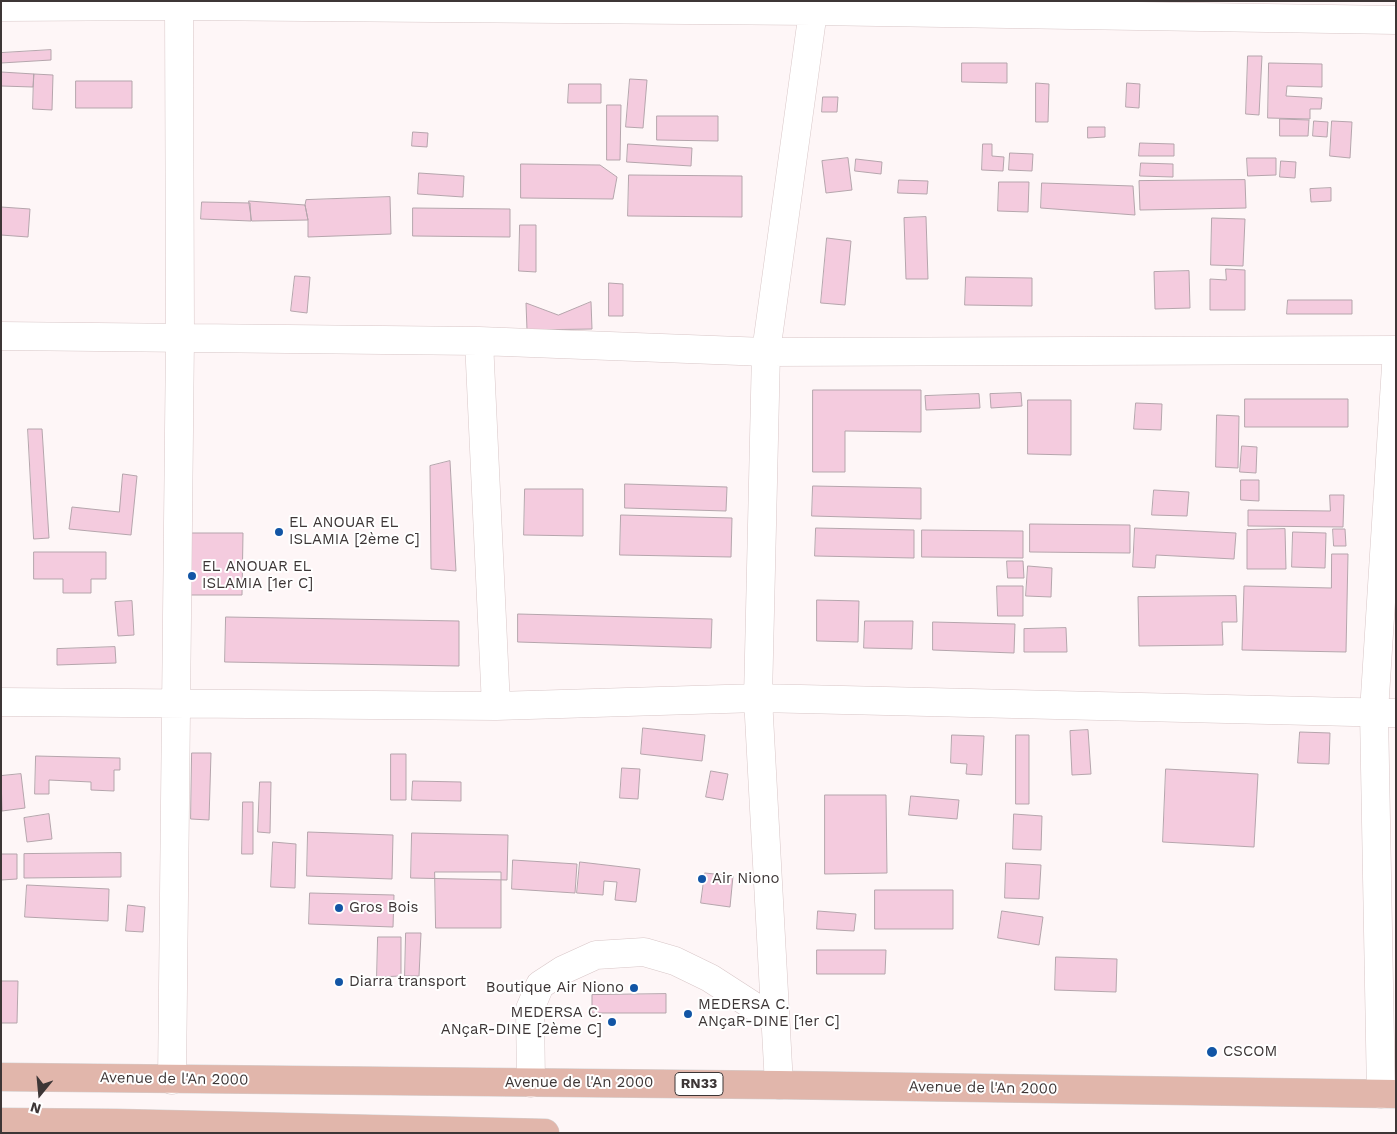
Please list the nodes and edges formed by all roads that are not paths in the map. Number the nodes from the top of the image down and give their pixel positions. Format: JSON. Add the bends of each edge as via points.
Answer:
{"nodes":[{"id":1,"x":179,"y":4,"type":"edge"},
{"id":2,"x":813,"y":6,"type":"edge"},
{"id":3,"x":1,"y":7,"type":"edge"},
{"id":4,"x":1121,"y":9,"type":"edge"},
{"id":5,"x":1396,"y":20,"type":"edge"},
{"id":6,"x":1,"y":336,"type":"edge"},
{"id":7,"x":180,"y":338,"type":"junction"},
{"id":8,"x":479,"y":341,"type":"junction"},
{"id":9,"x":1396,"y":350,"type":"edge"},
{"id":10,"x":766,"y":352,"type":"junction"},
{"id":11,"x":1396,"y":366,"type":"edge"},
{"id":12,"x":758,"y":698,"type":"junction"},
{"id":13,"x":1,"y":702,"type":"edge"},
{"id":14,"x":175,"y":703,"type":"junction"},
{"id":15,"x":496,"y":706,"type":"junction"},
{"id":16,"x":1385,"y":712,"type":"edge"},
{"id":17,"x":775,"y":1020,"type":"junction"},
{"id":18,"x":1,"y":1077,"type":"edge"},
{"id":19,"x":172,"y":1080,"type":"junction"},
{"id":20,"x":531,"y":1083,"type":"junction"},
{"id":21,"x":779,"y":1085,"type":"junction"},
{"id":22,"x":1389,"y":1094,"type":"edge"},
{"id":23,"x":1,"y":1122,"type":"edge"},
{"id":24,"x":116,"y":1128,"type":"edge"},
{"id":25,"x":546,"y":1133,"type":"edge"}],
"edges":[{"from":1,"to":2,"type":"street"},
{"from":1,"to":3,"type":"street"},
{"from":1,"to":7,"type":"street"},
{"from":2,"to":4,"type":"street"},
{"from":2,"to":10,"type":"street"},
{"from":4,"to":5,"type":"street"},
{"from":6,"to":7,"type":"street"},
{"from":7,"to":8,"type":"street"},
{"from":7,"to":14,"type":"street"},
{"from":8,"to":10,"type":"street"},
{"from":8,"to":15,"type":"street"},
{"from":9,"to":10,"type":"street"},
{"from":10,"to":12,"type":"street"},
{"from":11,"to":16,"type":"street"},
{"from":12,"to":15,"type":"street"},
{"from":12,"to":16,"type":"street"},
{"from":12,"to":17,"type":"street"},
{"from":13,"to":14,"type":"street"},
{"from":14,"to":15,"type":"street"},
{"from":14,"to":19,"type":"street"},
{"from":16,"to":22,"type":"street"},
{"from":17,"to":20,"type":"street","via":[[710,978],[675,961],[644,952],[596,955],[563,970],[540,986],[530,1009]]},
{"from":17,"to":21,"type":"street"},
{"from":18,"to":19,"type":"main road","name":"Avenue de l'An 2000","number":"RN33"},
{"from":19,"to":20,"type":"main road","name":"Avenue de l'An 2000","number":"RN33"},
{"from":20,"to":21,"type":"main road","name":"Avenue de l'An 2000","number":"RN33"},
{"from":21,"to":22,"type":"main road","name":"Avenue de l'An 2000","number":"RN33"},
{"from":23,"to":24,"type":"main road"},
{"from":24,"to":25,"type":"main road"}]}
